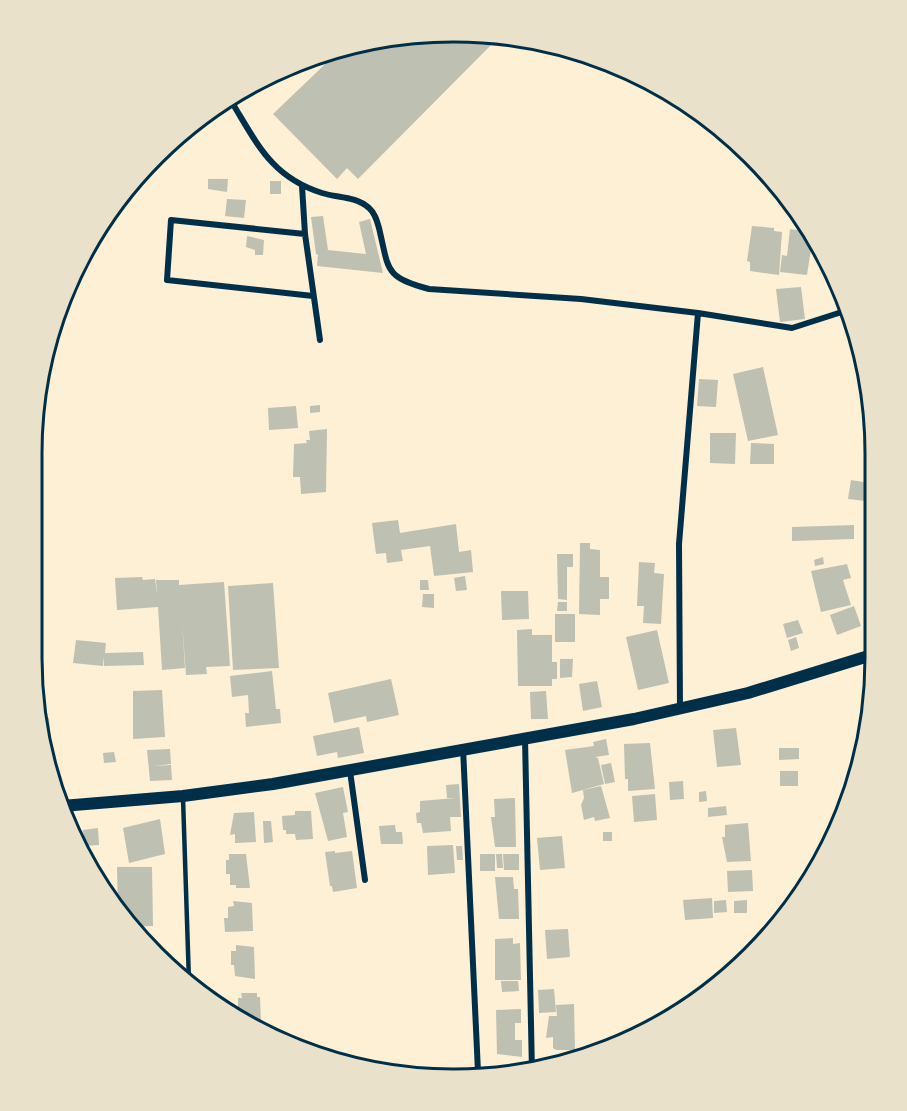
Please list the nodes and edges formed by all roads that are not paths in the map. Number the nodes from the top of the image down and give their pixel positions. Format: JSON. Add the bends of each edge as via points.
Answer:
{"nodes":[{"id":1,"x":234,"y":106,"type":"edge"},
{"id":2,"x":302,"y":186,"type":"junction"},
{"id":3,"x":305,"y":234,"type":"junction"},
{"id":4,"x":313,"y":296,"type":"junction"},
{"id":5,"x":698,"y":313,"type":"junction"},
{"id":6,"x":840,"y":313,"type":"edge"},
{"id":7,"x":320,"y":340,"type":"dead end"},
{"id":8,"x":865,"y":657,"type":"edge"},
{"id":9,"x":680,"y":710,"type":"junction"},
{"id":10,"x":525,"y":738,"type":"junction"},
{"id":11,"x":463,"y":748,"type":"junction"},
{"id":12,"x":350,"y":770,"type":"junction"},
{"id":13,"x":183,"y":796,"type":"junction"},
{"id":14,"x":70,"y":805,"type":"edge"},
{"id":15,"x":365,"y":880,"type":"dead end"},
{"id":16,"x":189,"y":972,"type":"edge"},
{"id":17,"x":532,"y":1061,"type":"edge"},
{"id":18,"x":478,"y":1068,"type":"edge"}],
"edges":[{"from":1,"to":2,"type":"street","via":[[275,168]]},
{"from":2,"to":3,"type":"street"},
{"from":2,"to":5,"type":"street","via":[[358,200],[371,209],[388,267],[392,275],[405,282],[429,288],[581,299]]},
{"from":3,"to":4,"type":"street"},
{"from":3,"to":4,"type":"street","via":[[171,220],[167,280]]},
{"from":4,"to":7,"type":"street"},
{"from":5,"to":6,"type":"street","via":[[792,328]]},
{"from":5,"to":9,"type":"street","via":[[680,544]]},
{"from":8,"to":9,"type":"main road"},
{"from":9,"to":10,"type":"main road"},
{"from":10,"to":11,"type":"main road"},
{"from":10,"to":17,"type":"street"},
{"from":11,"to":12,"type":"main road"},
{"from":11,"to":18,"type":"street"},
{"from":12,"to":13,"type":"main road"},
{"from":12,"to":15,"type":"street"},
{"from":13,"to":14,"type":"main road"},
{"from":13,"to":16,"type":"lane"}]}
